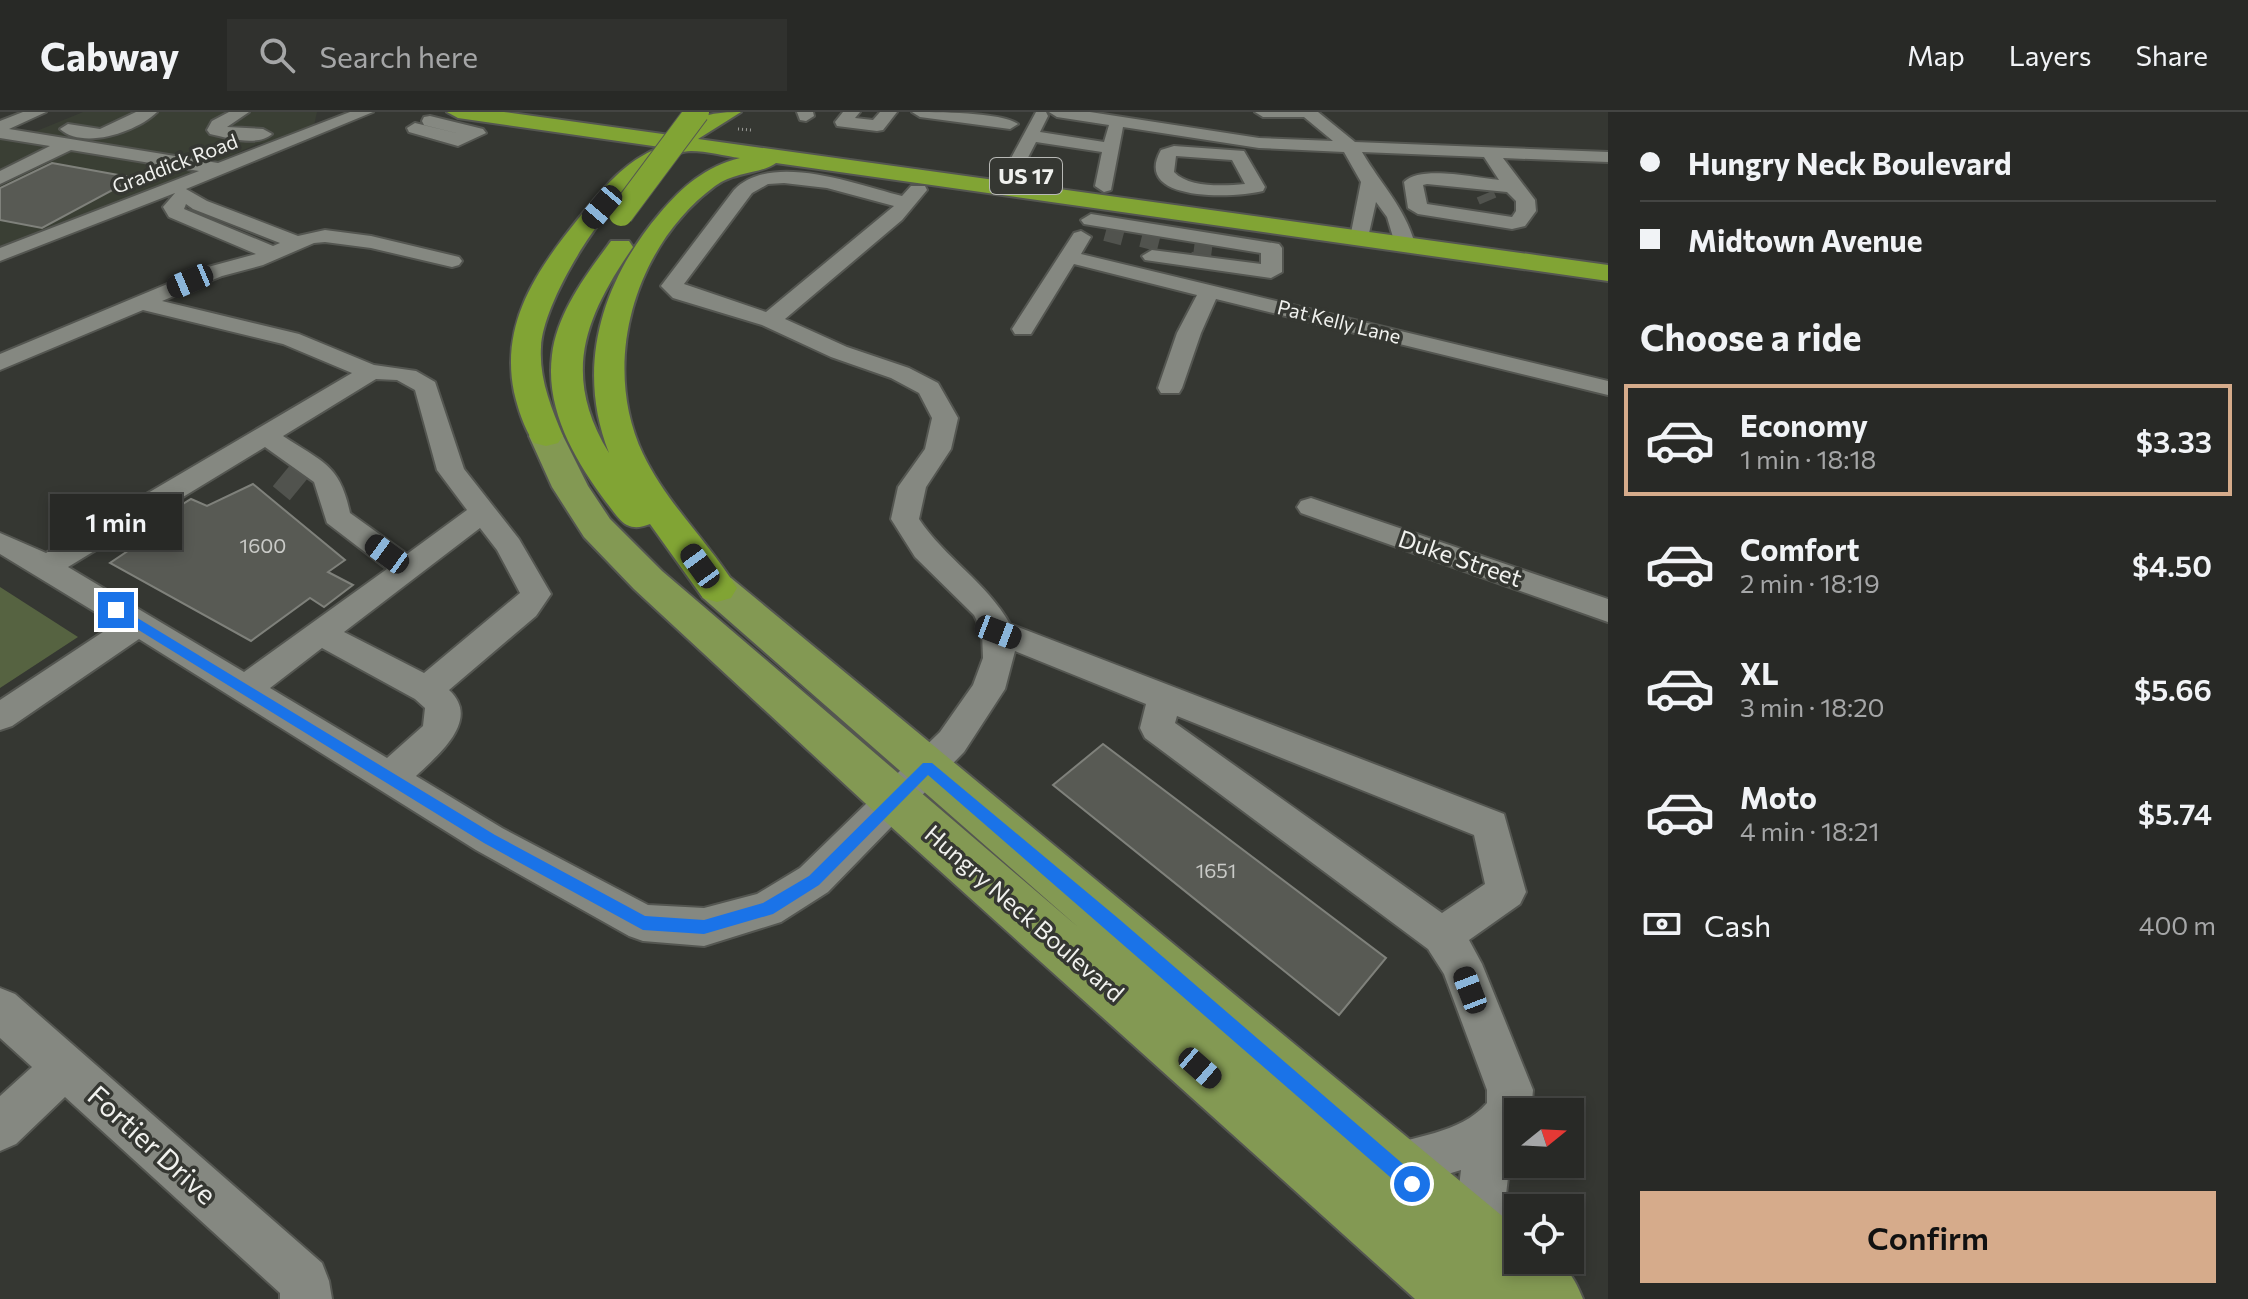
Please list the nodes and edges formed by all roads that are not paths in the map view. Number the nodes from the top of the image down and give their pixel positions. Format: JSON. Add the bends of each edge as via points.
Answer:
{"nodes":[{"id":1,"x":37,"y":112,"type":"edge"},
{"id":2,"x":92,"y":112,"type":"edge"},
{"id":3,"x":149,"y":112,"type":"edge"},
{"id":4,"x":241,"y":112,"type":"edge"},
{"id":5,"x":449,"y":112,"type":"edge"},
{"id":6,"x":458,"y":112,"type":"edge"},
{"id":7,"x":531,"y":112,"type":"edge"},
{"id":8,"x":677,"y":112,"type":"edge"},
{"id":9,"x":712,"y":112,"type":"edge"},
{"id":10,"x":852,"y":112,"type":"edge"},
{"id":11,"x":889,"y":112,"type":"edge"},
{"id":12,"x":920,"y":112,"type":"edge"},
{"id":13,"x":1204,"y":112,"type":"edge"},
{"id":14,"x":1263,"y":112,"type":"edge"},
{"id":15,"x":1308,"y":112,"type":"edge"},
{"id":16,"x":359,"y":114,"type":"edge"},
{"id":17,"x":978,"y":116,"type":"edge"},
{"id":18,"x":274,"y":117,"type":"dead end"},
{"id":19,"x":569,"y":117,"type":"junction"},
{"id":20,"x":749,"y":118,"type":"edge"},
{"id":21,"x":1010,"y":118,"type":"edge"},
{"id":22,"x":1041,"y":121,"type":"edge"},
{"id":23,"x":627,"y":125,"type":"junction"},
{"id":24,"x":56,"y":128,"type":"junction"},
{"id":25,"x":0,"y":130,"type":"edge"},
{"id":26,"x":691,"y":130,"type":"edge"},
{"id":27,"x":263,"y":134,"type":"junction"},
{"id":28,"x":1113,"y":135,"type":"junction"},
{"id":29,"x":30,"y":138,"type":"junction"},
{"id":30,"x":298,"y":140,"type":"junction"},
{"id":31,"x":1348,"y":144,"type":"junction"},
{"id":32,"x":67,"y":145,"type":"junction"},
{"id":33,"x":1239,"y":148,"type":"junction"},
{"id":34,"x":1489,"y":151,"type":"junction"},
{"id":35,"x":814,"y":155,"type":"junction"},
{"id":36,"x":1600,"y":156,"type":"edge"},
{"id":37,"x":43,"y":157,"type":"junction"},
{"id":38,"x":1308,"y":159,"type":"dead end"},
{"id":39,"x":638,"y":167,"type":"junction"},
{"id":40,"x":221,"y":169,"type":"junction"},
{"id":41,"x":1608,"y":170,"type":"edge"},
{"id":42,"x":1011,"y":175,"type":"junction"},
{"id":43,"x":0,"y":178,"type":"edge"},
{"id":44,"x":929,"y":178,"type":"junction"},
{"id":45,"x":1370,"y":182,"type":"junction"},
{"id":46,"x":1513,"y":187,"type":"junction"},
{"id":47,"x":181,"y":188,"type":"junction"},
{"id":48,"x":693,"y":189,"type":"junction"},
{"id":49,"x":1485,"y":197,"type":"junction"},
{"id":50,"x":906,"y":203,"type":"junction"},
{"id":51,"x":1099,"y":203,"type":"junction"},
{"id":52,"x":631,"y":216,"type":"junction"},
{"id":53,"x":1520,"y":218,"type":"junction"},
{"id":54,"x":1360,"y":229,"type":"junction"},
{"id":55,"x":1403,"y":235,"type":"junction"},
{"id":56,"x":1134,"y":237,"type":"junction"},
{"id":57,"x":1273,"y":237,"type":"junction"},
{"id":58,"x":295,"y":242,"type":"junction"},
{"id":59,"x":1206,"y":246,"type":"junction"},
{"id":60,"x":1074,"y":249,"type":"junction"},
{"id":61,"x":272,"y":253,"type":"junction"},
{"id":62,"x":0,"y":255,"type":"edge"},
{"id":63,"x":1608,"y":255,"type":"edge"},
{"id":64,"x":452,"y":261,"type":"dead end"},
{"id":65,"x":1608,"y":273,"type":"edge"},
{"id":66,"x":1210,"y":290,"type":"junction"},
{"id":67,"x":141,"y":303,"type":"junction"},
{"id":68,"x":770,"y":320,"type":"junction"},
{"id":69,"x":1023,"y":329,"type":"dead end"},
{"id":70,"x":0,"y":363,"type":"edge"},
{"id":71,"x":371,"y":372,"type":"junction"},
{"id":72,"x":1170,"y":388,"type":"dead end"},
{"id":73,"x":1608,"y":388,"type":"edge"},
{"id":74,"x":265,"y":435,"type":"junction"},
{"id":75,"x":546,"y":436,"type":"junction"},
{"id":76,"x":1311,"y":507,"type":"dead end"},
{"id":77,"x":482,"y":513,"type":"junction"},
{"id":78,"x":0,"y":543,"type":"edge"},
{"id":79,"x":45,"y":567,"type":"junction"},
{"id":80,"x":407,"y":569,"type":"junction"},
{"id":81,"x":717,"y":588,"type":"junction"},
{"id":82,"x":1608,"y":611,"type":"edge"},
{"id":83,"x":139,"y":624,"type":"junction"},
{"id":84,"x":998,"y":632,"type":"junction"},
{"id":85,"x":320,"y":633,"type":"junction"},
{"id":86,"x":245,"y":689,"type":"junction"},
{"id":87,"x":427,"y":690,"type":"junction"},
{"id":88,"x":1164,"y":697,"type":"junction"},
{"id":89,"x":0,"y":717,"type":"edge"},
{"id":90,"x":390,"y":778,"type":"junction"},
{"id":91,"x":911,"y":784,"type":"junction"},
{"id":92,"x":1442,"y":936,"type":"junction"},
{"id":93,"x":0,"y":1009,"type":"edge"},
{"id":94,"x":65,"y":1067,"type":"junction"},
{"id":95,"x":0,"y":1128,"type":"edge"},
{"id":96,"x":1490,"y":1135,"type":"junction"},
{"id":97,"x":1392,"y":1167,"type":"junction"},
{"id":98,"x":1478,"y":1275,"type":"edge"},
{"id":99,"x":305,"y":1290,"type":"edge"},
{"id":100,"x":1550,"y":1299,"type":"edge"}],
"edges":[{"from":1,"to":25,"type":"street"},
{"from":2,"to":24,"type":"street"},
{"from":3,"to":24,"type":"street","via":[[102,134]]},
{"from":4,"to":27,"type":"street","via":[[216,130]]},
{"from":5,"to":16,"type":"street","via":[[407,124]]},
{"from":6,"to":23,"type":"highway","number":"US 17"},
{"from":7,"to":19,"type":"highway","number":"US 17"},
{"from":8,"to":26,"type":"highway"},
{"from":9,"to":52,"type":"highway","via":[[687,155]]},
{"from":10,"to":11,"type":"street","via":[[843,122],[877,126]]},
{"from":12,"to":17,"type":"street"},
{"from":13,"to":33,"type":"street","via":[[1202,122],[1240,126]]},
{"from":14,"to":15,"type":"street"},
{"from":15,"to":31,"type":"street"},
{"from":16,"to":30,"type":"street","name":"Graddick Road"},
{"from":17,"to":21,"type":"street"},
{"from":18,"to":27,"type":"street","via":[[263,123]]},
{"from":19,"to":23,"type":"highway"},
{"from":19,"to":26,"type":"highway","number":"US 17"},
{"from":20,"to":26,"type":"highway"},
{"from":20,"to":35,"type":"highway"},
{"from":21,"to":22,"type":"street"},
{"from":22,"to":28,"type":"street"},
{"from":22,"to":28,"type":"street"},
{"from":22,"to":42,"type":"street"},
{"from":23,"to":26,"type":"highway","number":"US 17"},
{"from":23,"to":39,"type":"highway","via":[[643,148]]},
{"from":24,"to":29,"type":"street"},
{"from":25,"to":29,"type":"street"},
{"from":26,"to":35,"type":"highway","number":"US 17"},
{"from":26,"to":39,"type":"highway"},
{"from":26,"to":48,"type":"highway","via":[[698,162]]},
{"from":26,"to":52,"type":"highway","bridge":true},
{"from":27,"to":30,"type":"street"},
{"from":28,"to":33,"type":"street"},
{"from":28,"to":51,"type":"street"},
{"from":29,"to":32,"type":"street"},
{"from":30,"to":40,"type":"street","name":"Graddick Road"},
{"from":31,"to":33,"type":"street"},
{"from":31,"to":34,"type":"street"},
{"from":31,"to":45,"type":"street"},
{"from":32,"to":37,"type":"street"},
{"from":32,"to":40,"type":"street"},
{"from":33,"to":38,"type":"street"},
{"from":34,"to":36,"type":"street"},
{"from":34,"to":46,"type":"street"},
{"from":35,"to":42,"type":"highway","number":"US 17"},
{"from":35,"to":44,"type":"highway","number":"US 17"},
{"from":35,"to":48,"type":"highway","via":[[730,167]]},
{"from":36,"to":41,"type":"street"},
{"from":37,"to":43,"type":"street"},
{"from":37,"to":47,"type":"street"},
{"from":39,"to":75,"type":"highway","via":[[567,249],[534,305],[525,379]]},
{"from":40,"to":47,"type":"street","name":"Graddick Road"},
{"from":42,"to":51,"type":"highway","number":"US 17"},
{"from":44,"to":50,"type":"street"},
{"from":44,"to":51,"type":"highway","number":"US 17"},
{"from":45,"to":54,"type":"street"},
{"from":45,"to":55,"type":"street","via":[[1384,196]]},
{"from":46,"to":49,"type":"street"},
{"from":46,"to":53,"type":"street","via":[[1525,200]]},
{"from":47,"to":58,"type":"street","via":[[200,205]]},
{"from":47,"to":61,"type":"street","via":[[173,207],[176,213]]},
{"from":47,"to":62,"type":"street","name":"Graddick Road"},
{"from":48,"to":81,"type":"highway","via":[[640,254],[620,296],[609,344],[610,382],[617,433],[651,498]]},
{"from":49,"to":53,"type":"street"},
{"from":49,"to":53,"type":"street","via":[[1512,223]]},
{"from":50,"to":68,"type":"street"},
{"from":50,"to":68,"type":"street","via":[[805,180],[774,179],[748,186],[672,286]]},
{"from":51,"to":54,"type":"highway","number":"US 17"},
{"from":51,"to":56,"type":"street"},
{"from":51,"to":59,"type":"highway","number":"US 17"},
{"from":51,"to":60,"type":"street"},
{"from":52,"to":75,"type":"highway","via":[[584,261],[552,315],[543,356]]},
{"from":52,"to":81,"type":"highway","via":[[570,339],[566,370],[574,412],[593,457],[620,496],[659,539]]},
{"from":54,"to":55,"type":"highway","number":"US 17"},
{"from":54,"to":57,"type":"highway","number":"US 17"},
{"from":55,"to":63,"type":"highway","number":"US 17"},
{"from":55,"to":65,"type":"highway","number":"US 17"},
{"from":56,"to":59,"type":"street"},
{"from":56,"to":60,"type":"street"},
{"from":57,"to":59,"type":"highway","number":"US 17"},
{"from":57,"to":59,"type":"street","via":[[1271,272]]},
{"from":58,"to":61,"type":"street"},
{"from":58,"to":64,"type":"street","via":[[342,237]]},
{"from":60,"to":66,"type":"street","name":"Pat Kelly Lane"},
{"from":60,"to":69,"type":"street"},
{"from":61,"to":67,"type":"street"},
{"from":66,"to":72,"type":"street"},
{"from":66,"to":73,"type":"street","name":"Pat Kelly Lane"},
{"from":67,"to":70,"type":"street"},
{"from":67,"to":71,"type":"street","via":[[291,339]]},
{"from":68,"to":84,"type":"street","via":[[929,388],[945,418],[938,449],[912,487],[905,519],[925,550],[986,609]]},
{"from":71,"to":74,"type":"street"},
{"from":71,"to":77,"type":"street","via":[[394,371],[426,387],[451,470]]},
{"from":74,"to":79,"type":"street"},
{"from":74,"to":80,"type":"street","via":[[291,473],[325,477],[337,517]]},
{"from":75,"to":91,"type":"main road","name":"Hungry Neck Boulevard","via":[[597,528],[648,580]]},
{"from":76,"to":82,"type":"street","name":"Duke Street"},
{"from":77,"to":80,"type":"street"},
{"from":77,"to":87,"type":"street","via":[[509,546],[536,594]]},
{"from":78,"to":79,"type":"street"},
{"from":79,"to":83,"type":"street"},
{"from":80,"to":85,"type":"street"},
{"from":81,"to":91,"type":"main road","name":"Hungry Neck Boulevard"},
{"from":83,"to":86,"type":"street"},
{"from":83,"to":89,"type":"street"},
{"from":84,"to":88,"type":"street"},
{"from":84,"to":91,"type":"street","via":[[999,658],[988,689],[964,726]]},
{"from":85,"to":86,"type":"street"},
{"from":85,"to":87,"type":"street"},
{"from":86,"to":90,"type":"street"},
{"from":87,"to":90,"type":"street","via":[[442,704],[440,731]]},
{"from":88,"to":92,"type":"street","via":[[1157,728]]},
{"from":88,"to":92,"type":"street","via":[[1491,825],[1506,892]]},
{"from":90,"to":91,"type":"street","via":[[643,923],[704,927],[767,909],[814,880]]},
{"from":91,"to":97,"type":"main road","name":"Hungry Neck Boulevard","via":[[1114,924]]},
{"from":91,"to":98,"type":"main road","name":"Hungry Neck Boulevard"},
{"from":92,"to":96,"type":"street","via":[[1461,964],[1510,1090],[1509,1111]]},
{"from":93,"to":94,"type":"street","name":"Fortier Drive"},
{"from":94,"to":95,"type":"street"},
{"from":94,"to":99,"type":"street","name":"Fortier Drive"},
{"from":96,"to":97,"type":"street"},
{"from":96,"to":98,"type":"street"},
{"from":97,"to":98,"type":"main road","name":"Hungry Neck Boulevard"},
{"from":98,"to":100,"type":"main road","name":"Hungry Neck Boulevard"}]}
